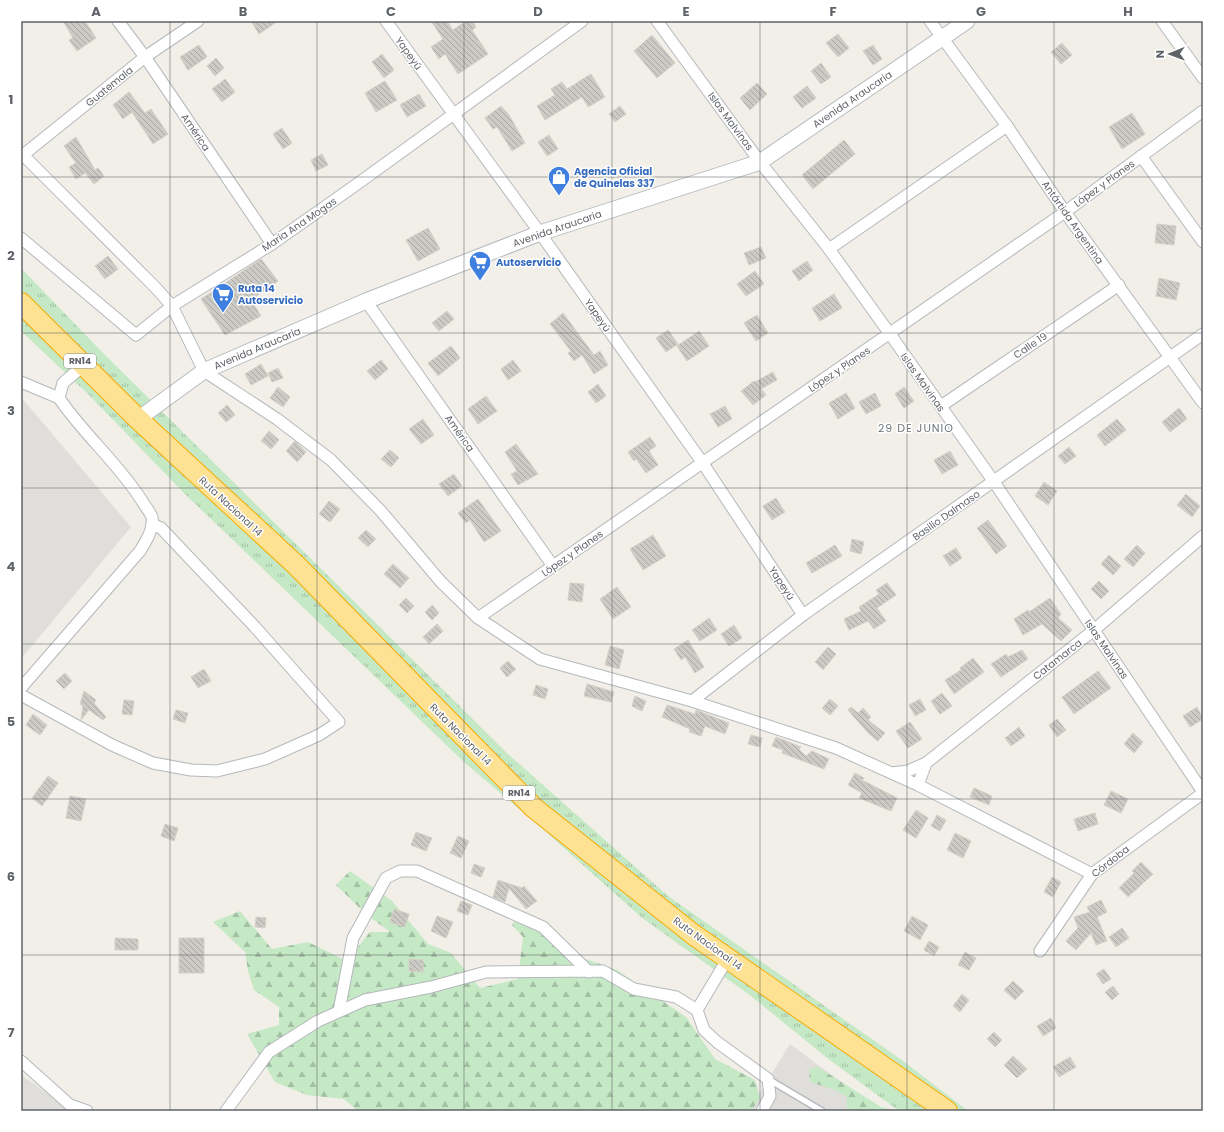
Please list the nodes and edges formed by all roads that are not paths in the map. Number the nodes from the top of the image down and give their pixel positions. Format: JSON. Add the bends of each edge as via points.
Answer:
{"nodes":[{"id":1,"x":118,"y":21,"type":"edge"},
{"id":2,"x":198,"y":21,"type":"edge"},
{"id":3,"x":386,"y":21,"type":"edge"},
{"id":4,"x":582,"y":21,"type":"edge"},
{"id":5,"x":657,"y":21,"type":"edge"},
{"id":6,"x":930,"y":21,"type":"edge"},
{"id":7,"x":967,"y":21,"type":"edge"},
{"id":8,"x":1162,"y":21,"type":"edge"},
{"id":9,"x":942,"y":38,"type":"junction"},
{"id":10,"x":145,"y":57,"type":"junction"},
{"id":11,"x":1203,"y":78,"type":"edge"},
{"id":12,"x":453,"y":114,"type":"junction"},
{"id":13,"x":1201,"y":114,"type":"edge"},
{"id":14,"x":1007,"y":126,"type":"junction"},
{"id":15,"x":22,"y":154,"type":"edge"},
{"id":16,"x":1141,"y":156,"type":"junction"},
{"id":17,"x":760,"y":162,"type":"junction"},
{"id":18,"x":1065,"y":212,"type":"junction"},
{"id":19,"x":540,"y":232,"type":"junction"},
{"id":20,"x":21,"y":238,"type":"edge"},
{"id":21,"x":1203,"y":242,"type":"edge"},
{"id":22,"x":272,"y":244,"type":"junction"},
{"id":23,"x":829,"y":249,"type":"junction"},
{"id":24,"x":1119,"y":285,"type":"junction"},
{"id":25,"x":366,"y":301,"type":"junction"},
{"id":26,"x":21,"y":303,"type":"edge"},
{"id":27,"x":172,"y":306,"type":"junction"},
{"id":28,"x":890,"y":334,"type":"junction"},
{"id":29,"x":1203,"y":334,"type":"edge"},
{"id":30,"x":1170,"y":358,"type":"junction"},
{"id":31,"x":84,"y":365,"type":"junction"},
{"id":32,"x":204,"y":371,"type":"junction"},
{"id":33,"x":21,"y":382,"type":"edge"},
{"id":34,"x":59,"y":398,"type":"junction"},
{"id":35,"x":1203,"y":403,"type":"edge"},
{"id":36,"x":940,"y":406,"type":"junction"},
{"id":37,"x":138,"y":419,"type":"junction"},
{"id":38,"x":702,"y":462,"type":"junction"},
{"id":39,"x":994,"y":482,"type":"junction"},
{"id":40,"x":152,"y":524,"type":"junction"},
{"id":41,"x":1203,"y":536,"type":"edge"},
{"id":42,"x":553,"y":566,"type":"junction"},
{"id":43,"x":803,"y":615,"type":"junction"},
{"id":44,"x":478,"y":618,"type":"junction"},
{"id":45,"x":1094,"y":630,"type":"junction"},
{"id":46,"x":21,"y":688,"type":"edge"},
{"id":47,"x":21,"y":695,"type":"edge"},
{"id":48,"x":692,"y":701,"type":"junction"},
{"id":49,"x":926,"y":763,"type":"junction"},
{"id":50,"x":892,"y":773,"type":"junction"},
{"id":51,"x":918,"y":785,"type":"junction"},
{"id":52,"x":1203,"y":792,"type":"edge"},
{"id":53,"x":1092,"y":874,"type":"junction"},
{"id":54,"x":1040,"y":951,"type":"dead end"},
{"id":55,"x":728,"y":958,"type":"junction"},
{"id":56,"x":589,"y":972,"type":"junction"},
{"id":57,"x":696,"y":1010,"type":"junction"},
{"id":58,"x":340,"y":1011,"type":"junction"},
{"id":59,"x":21,"y":1060,"type":"edge"},
{"id":60,"x":768,"y":1079,"type":"junction"},
{"id":61,"x":87,"y":1111,"type":"edge"},
{"id":62,"x":226,"y":1111,"type":"edge"},
{"id":63,"x":762,"y":1111,"type":"edge"},
{"id":64,"x":822,"y":1111,"type":"edge"},
{"id":65,"x":947,"y":1111,"type":"edge"}],
"edges":[{"from":1,"to":10,"type":"street","name":"América"},
{"from":2,"to":10,"type":"street","name":"Guatemala"},
{"from":3,"to":12,"type":"street","name":"Yapeyú"},
{"from":4,"to":12,"type":"street","name":"María Ana Mogas"},
{"from":5,"to":17,"type":"street","name":"Islas Malvinas"},
{"from":6,"to":9,"type":"street","name":"Antártida Argentina"},
{"from":7,"to":9,"type":"main road","name":"Avenida Araucaria"},
{"from":8,"to":11,"type":"street"},
{"from":9,"to":14,"type":"street","name":"Antártida Argentina"},
{"from":9,"to":17,"type":"main road","name":"Avenida Araucaria"},
{"from":10,"to":15,"type":"street","name":"Guatemala"},
{"from":10,"to":22,"type":"street","name":"América"},
{"from":12,"to":19,"type":"street","name":"Yapeyú"},
{"from":12,"to":22,"type":"street","name":"María Ana Mogas"},
{"from":13,"to":16,"type":"street","name":"López y Planes"},
{"from":14,"to":18,"type":"street","name":"Antártida Argentina"},
{"from":14,"to":23,"type":"street"},
{"from":15,"to":27,"type":"street"},
{"from":16,"to":18,"type":"street","name":"López y Planes"},
{"from":16,"to":21,"type":"street"},
{"from":17,"to":19,"type":"main road","name":"Avenida Araucaria"},
{"from":17,"to":23,"type":"street","name":"Islas Malvinas"},
{"from":18,"to":24,"type":"street","name":"Antártida Argentina"},
{"from":18,"to":28,"type":"street","name":"López y Planes"},
{"from":19,"to":25,"type":"main road","name":"Avenida Araucaria"},
{"from":19,"to":38,"type":"street","name":"Yapeyú"},
{"from":20,"to":27,"type":"street","name":"María Ana Mogas","via":[[136,335]]},
{"from":22,"to":27,"type":"street","name":"María Ana Mogas"},
{"from":23,"to":28,"type":"street","name":"Islas Malvinas"},
{"from":24,"to":30,"type":"street","name":"Antártida Argentina"},
{"from":24,"to":36,"type":"street","name":"Calle 19"},
{"from":25,"to":32,"type":"main road","name":"Avenida Araucaria"},
{"from":25,"to":42,"type":"street","name":"América"},
{"from":26,"to":31,"type":"highway","name":"Ruta Nacional 14","number":"RN14"},
{"from":27,"to":32,"type":"street"},
{"from":28,"to":36,"type":"street","name":"Islas Malvinas"},
{"from":28,"to":38,"type":"street","name":"López y Planes"},
{"from":29,"to":30,"type":"street","name":"Basilio Dalmaso"},
{"from":30,"to":35,"type":"street","name":"Antártida Argentina"},
{"from":30,"to":39,"type":"street","name":"Basilio Dalmaso"},
{"from":31,"to":34,"type":"street","via":[[63,383]]},
{"from":31,"to":37,"type":"highway","name":"Ruta Nacional 14","number":"RN14"},
{"from":32,"to":37,"type":"main road","name":"Avenida Araucaria"},
{"from":32,"to":44,"type":"street","via":[[277,419],[331,460],[380,510],[441,582]]},
{"from":33,"to":34,"type":"street"},
{"from":34,"to":40,"type":"street","via":[[74,420],[130,481],[152,516]]},
{"from":36,"to":39,"type":"street","name":"Islas Malvinas"},
{"from":37,"to":55,"type":"highway","name":"Ruta Nacional 14","number":"RN14","via":[[296,566],[534,808],[688,930]]},
{"from":38,"to":42,"type":"street","name":"López y Planes"},
{"from":38,"to":43,"type":"street","name":"Yapeyú"},
{"from":39,"to":43,"type":"street","name":"Basilio Dalmaso"},
{"from":39,"to":45,"type":"street","name":"Islas Malvinas"},
{"from":40,"to":46,"type":"street","via":[[149,536],[140,551]]},
{"from":40,"to":47,"type":"street","via":[[161,528],[255,627],[339,722],[319,735],[265,759],[217,771],[191,770],[153,763],[112,745]]},
{"from":41,"to":45,"type":"street","name":"Catamarca"},
{"from":42,"to":44,"type":"street","name":"López y Planes"},
{"from":43,"to":48,"type":"street","name":"Basilio Dalmaso"},
{"from":44,"to":48,"type":"street","via":[[540,659]]},
{"from":45,"to":49,"type":"street","name":"Catamarca"},
{"from":45,"to":52,"type":"street","name":"Islas Malvinas"},
{"from":48,"to":50,"type":"street","via":[[836,748]]},
{"from":49,"to":50,"type":"street","name":"Catamarca","via":[[908,771]]},
{"from":49,"to":51,"type":"street"},
{"from":50,"to":51,"type":"street"},
{"from":51,"to":53,"type":"street"},
{"from":52,"to":53,"type":"street","name":"Córdoba"},
{"from":53,"to":54,"type":"street","name":"Córdoba"},
{"from":55,"to":57,"type":"street"},
{"from":55,"to":65,"type":"highway","name":"Ruta Nacional 14","number":"RN14"},
{"from":56,"to":57,"type":"street","via":[[603,971],[634,989],[676,997]]},
{"from":56,"to":58,"type":"street","via":[[486,972],[431,987],[365,1000]]},
{"from":56,"to":58,"type":"street","via":[[543,927],[417,871],[400,871],[386,878],[353,938]]},
{"from":57,"to":60,"type":"street","via":[[704,1030],[716,1042]]},
{"from":58,"to":62,"type":"street","via":[[318,1021],[270,1052]]},
{"from":59,"to":61,"type":"street","via":[[70,1105]]},
{"from":60,"to":63,"type":"street","via":[[770,1096]]},
{"from":60,"to":64,"type":"lane"}]}
